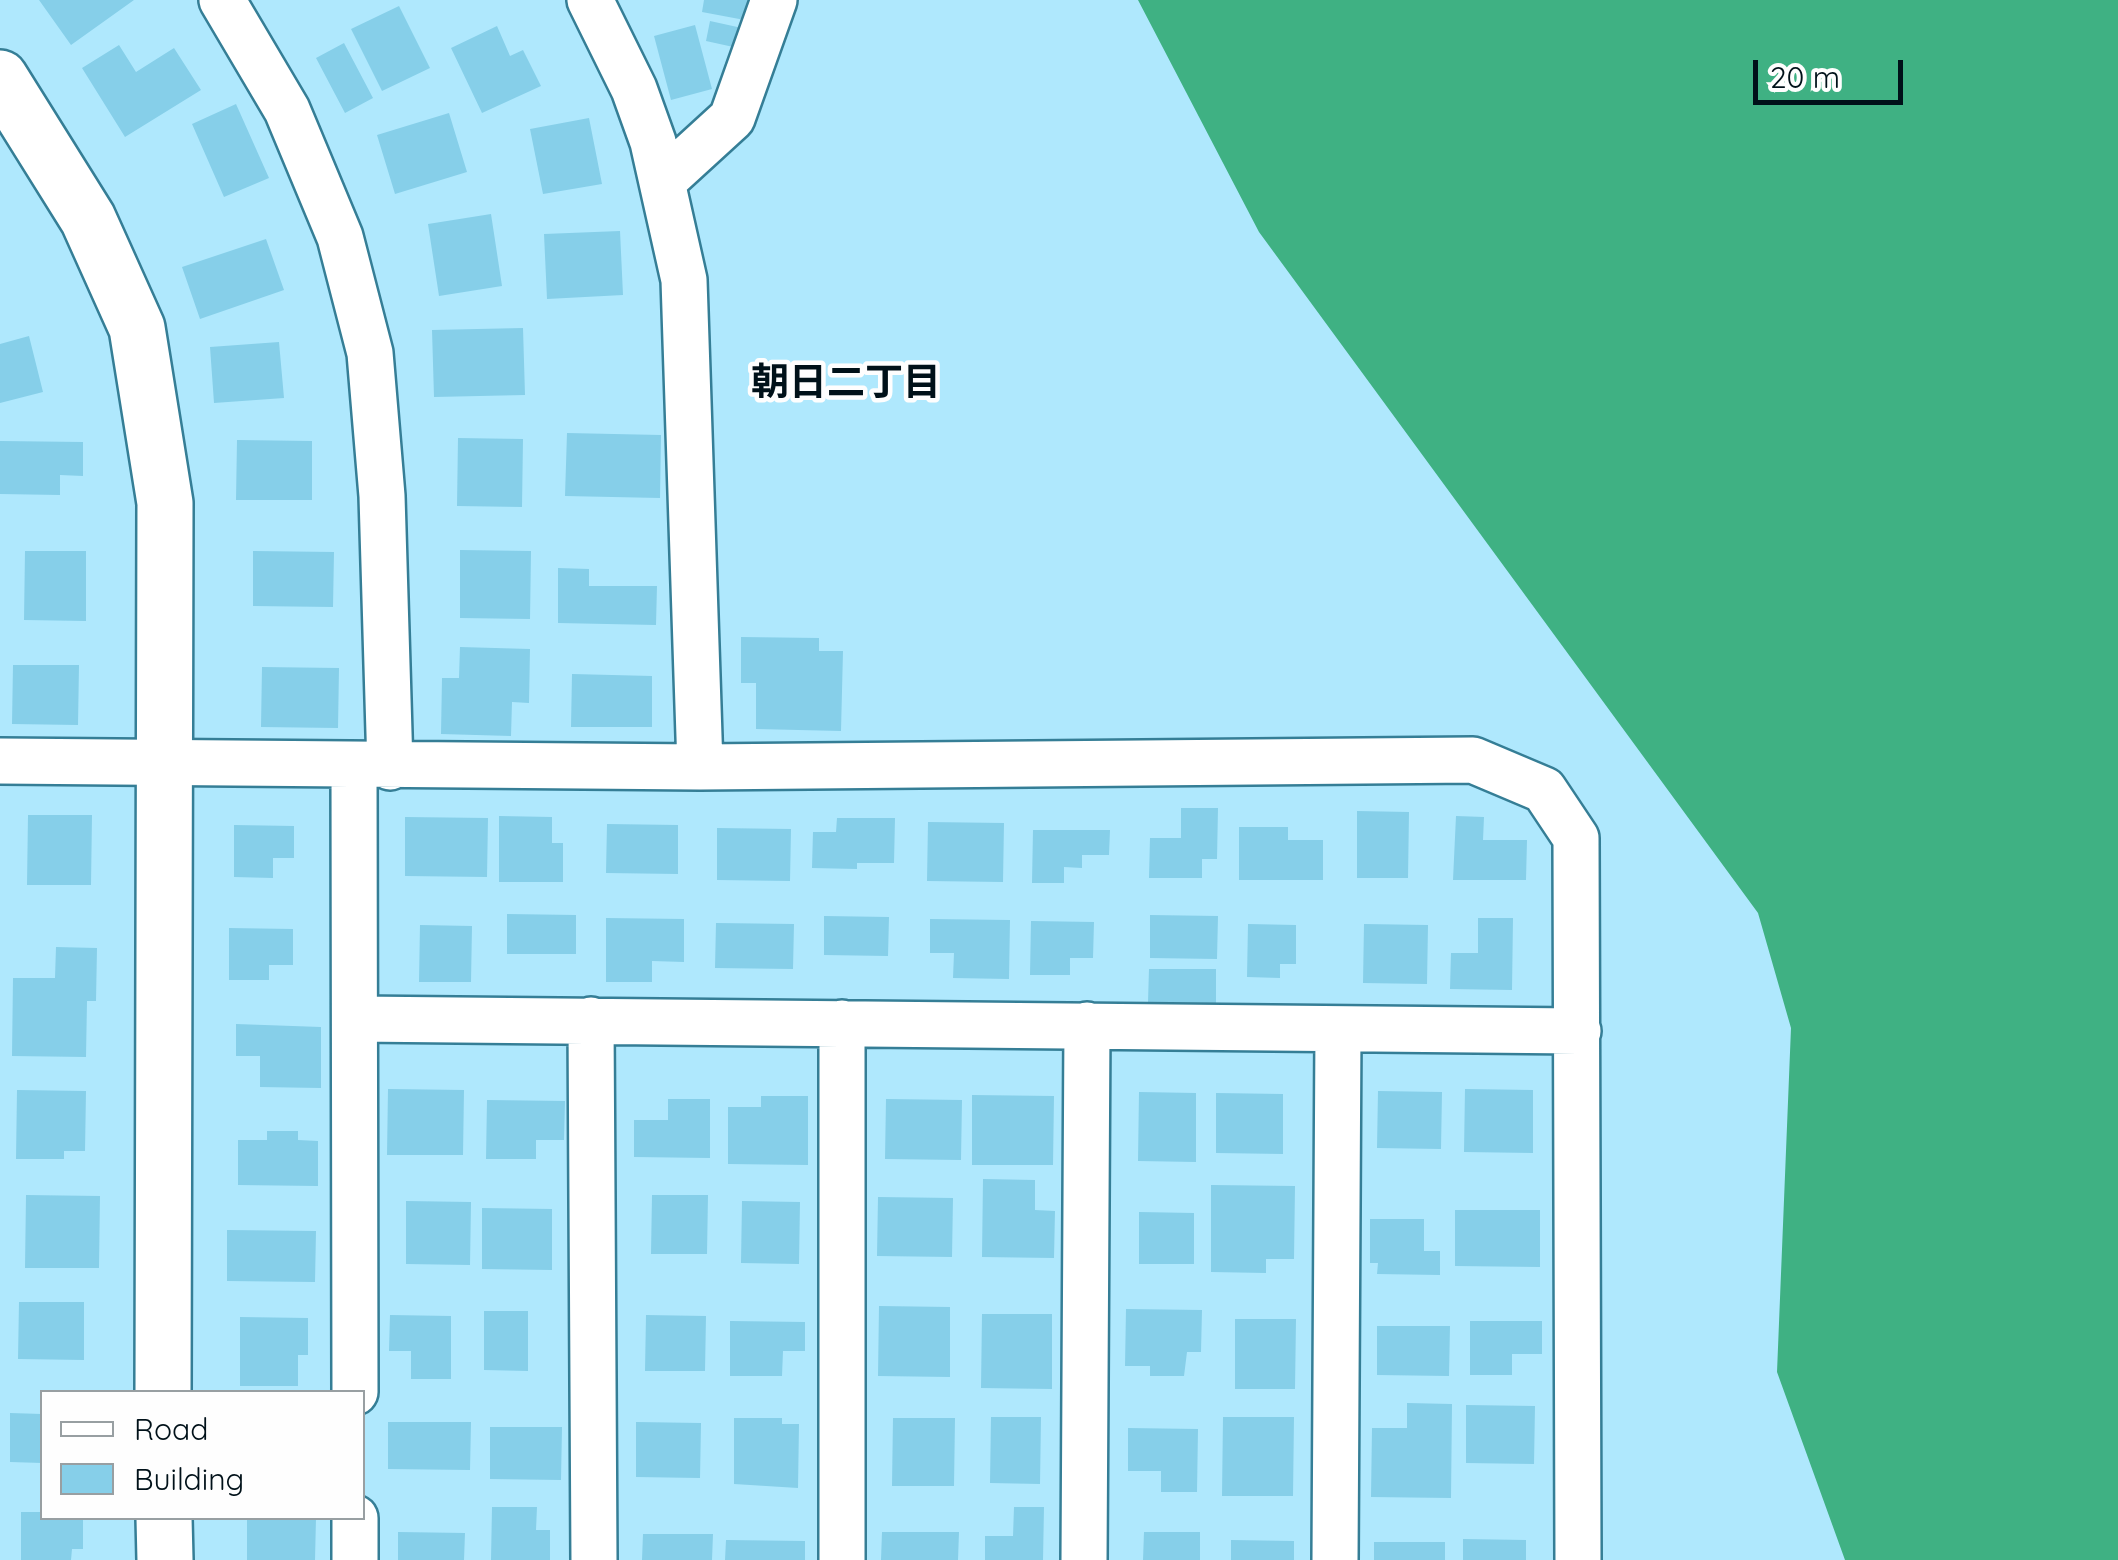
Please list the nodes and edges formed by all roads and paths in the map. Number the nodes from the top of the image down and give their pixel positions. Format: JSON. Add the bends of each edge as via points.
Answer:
{"nodes":[{"id":1,"x":222,"y":0,"type":"edge"},
{"id":2,"x":590,"y":0,"type":"edge"},
{"id":3,"x":774,"y":0,"type":"edge"},
{"id":4,"x":0,"y":78,"type":"edge"},
{"id":5,"x":662,"y":182,"type":"junction"},
{"id":6,"x":163,"y":761,"type":"junction"},
{"id":7,"x":0,"y":762,"type":"edge"},
{"id":8,"x":372,"y":767,"type":"junction"},
{"id":9,"x":700,"y":767,"type":"junction"},
{"id":10,"x":356,"y":1018,"type":"junction"},
{"id":11,"x":591,"y":1020,"type":"junction"},
{"id":12,"x":842,"y":1023,"type":"junction"},
{"id":13,"x":1087,"y":1025,"type":"junction"},
{"id":14,"x":1338,"y":1028,"type":"junction"},
{"id":15,"x":1578,"y":1031,"type":"junction"},
{"id":16,"x":164,"y":1390,"type":"edge"},
{"id":17,"x":355,"y":1390,"type":"edge"},
{"id":18,"x":164,"y":1520,"type":"edge"},
{"id":19,"x":355,"y":1520,"type":"edge"},
{"id":20,"x":165,"y":1560,"type":"edge"},
{"id":21,"x":355,"y":1560,"type":"edge"},
{"id":22,"x":594,"y":1560,"type":"edge"},
{"id":23,"x":842,"y":1560,"type":"edge"},
{"id":24,"x":1084,"y":1560,"type":"edge"},
{"id":25,"x":1335,"y":1560,"type":"edge"},
{"id":26,"x":1578,"y":1560,"type":"edge"}],
"edges":[{"from":1,"to":8,"type":"street","via":[[287,110],[340,237],[370,353],[382,496]]},
{"from":2,"to":5,"type":"street","via":[[634,89]]},
{"from":3,"to":5,"type":"street","via":[[732,118]]},
{"from":4,"to":6,"type":"street","via":[[88,220],[137,328],[165,503]]},
{"from":5,"to":9,"type":"street","via":[[684,280]]},
{"from":6,"to":7,"type":"street"},
{"from":6,"to":8,"type":"street"},
{"from":6,"to":16,"type":"street"},
{"from":8,"to":9,"type":"street"},
{"from":8,"to":10,"type":"street"},
{"from":9,"to":15,"type":"street","via":[[1473,760],[1544,790],[1576,838]]},
{"from":10,"to":11,"type":"street"},
{"from":10,"to":17,"type":"street"},
{"from":11,"to":12,"type":"street"},
{"from":11,"to":22,"type":"street"},
{"from":12,"to":13,"type":"street"},
{"from":12,"to":23,"type":"street"},
{"from":13,"to":14,"type":"street"},
{"from":13,"to":24,"type":"street"},
{"from":14,"to":15,"type":"street"},
{"from":14,"to":25,"type":"street"},
{"from":15,"to":26,"type":"street"},
{"from":18,"to":20,"type":"street"},
{"from":19,"to":21,"type":"street"}]}
